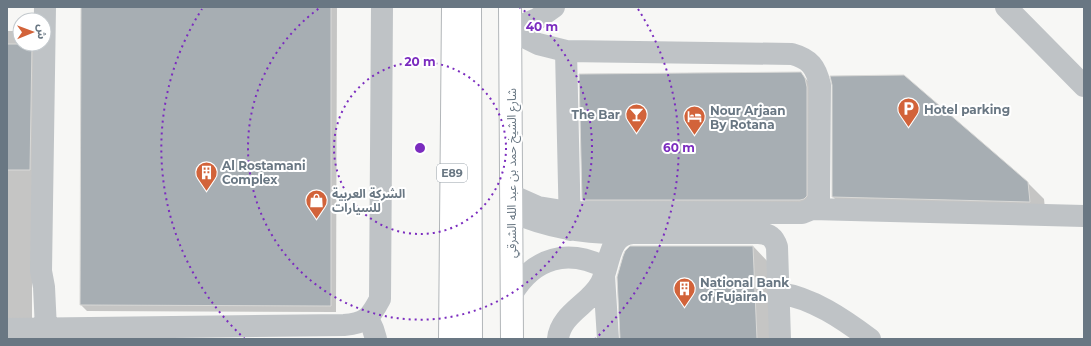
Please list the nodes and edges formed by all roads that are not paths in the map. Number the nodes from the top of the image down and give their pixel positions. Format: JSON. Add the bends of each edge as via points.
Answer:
{"nodes":[{"id":1,"x":45,"y":7,"type":"edge"},
{"id":2,"x":382,"y":7,"type":"edge"},
{"id":3,"x":454,"y":7,"type":"edge"},
{"id":4,"x":470,"y":7,"type":"edge"},
{"id":5,"x":510,"y":7,"type":"edge"},
{"id":6,"x":554,"y":7,"type":"edge"},
{"id":7,"x":1006,"y":7,"type":"edge"},
{"id":8,"x":510,"y":30,"type":"junction"},
{"id":9,"x":566,"y":51,"type":"junction"},
{"id":10,"x":1084,"y":86,"type":"edge"},
{"id":11,"x":511,"y":204,"type":"junction"},
{"id":12,"x":812,"y":209,"type":"junction"},
{"id":13,"x":1084,"y":216,"type":"edge"},
{"id":14,"x":569,"y":221,"type":"junction"},
{"id":15,"x":626,"y":233,"type":"junction"},
{"id":16,"x":605,"y":272,"type":"junction"},
{"id":17,"x":780,"y":293,"type":"junction"},
{"id":18,"x":512,"y":294,"type":"junction"},
{"id":19,"x":368,"y":318,"type":"junction"},
{"id":20,"x":7,"y":329,"type":"edge"},
{"id":21,"x":46,"y":329,"type":"junction"},
{"id":22,"x":863,"y":337,"type":"edge"},
{"id":23,"x":376,"y":339,"type":"edge"},
{"id":24,"x":450,"y":339,"type":"edge"},
{"id":25,"x":471,"y":339,"type":"edge"},
{"id":26,"x":512,"y":339,"type":"edge"},
{"id":27,"x":558,"y":339,"type":"edge"},
{"id":28,"x":608,"y":339,"type":"edge"},
{"id":29,"x":780,"y":339,"type":"edge"}],
"edges":[{"from":1,"to":21,"type":"street","via":[[41,271]]},
{"from":2,"to":19,"type":"street","via":[[380,299]]},
{"from":3,"to":24,"type":"highway","number":"E89"},
{"from":4,"to":25,"type":"highway"},
{"from":5,"to":8,"type":"highway","name":"شارع الشيخ حمد بن عبد الله الشرقي"},
{"from":6,"to":8,"type":"street","via":[[537,19]]},
{"from":7,"to":10,"type":"street"},
{"from":8,"to":9,"type":"street","via":[[538,44]]},
{"from":8,"to":11,"type":"highway","name":"شارع الشيخ حمد بن عبد الله الشرقي"},
{"from":9,"to":12,"type":"street","via":[[792,54],[803,57],[812,64],[818,74],[820,86],[820,188],[819,200]]},
{"from":9,"to":14,"type":"street"},
{"from":11,"to":14,"type":"street","via":[[538,222]]},
{"from":11,"to":18,"type":"highway","name":"شارع الشيخ حمد بن عبد الله الشرقي"},
{"from":12,"to":13,"type":"street"},
{"from":12,"to":14,"type":"street","via":[[802,213]]},
{"from":14,"to":15,"type":"street","via":[[600,233]]},
{"from":15,"to":16,"type":"street","via":[[616,241]]},
{"from":15,"to":17,"type":"street","via":[[768,234],[777,248]]},
{"from":16,"to":18,"type":"street","via":[[593,261],[579,257],[551,259],[528,273]]},
{"from":16,"to":27,"type":"street","via":[[592,296],[563,323]]},
{"from":16,"to":28,"type":"street"},
{"from":17,"to":22,"type":"street","via":[[805,299],[824,308]]},
{"from":17,"to":29,"type":"street"},
{"from":18,"to":26,"type":"highway","name":"شارع الشيخ حمد بن عبد الله الشرقي"},
{"from":19,"to":21,"type":"street","via":[[357,324],[344,325]]},
{"from":19,"to":23,"type":"street"},
{"from":20,"to":21,"type":"street"}]}
